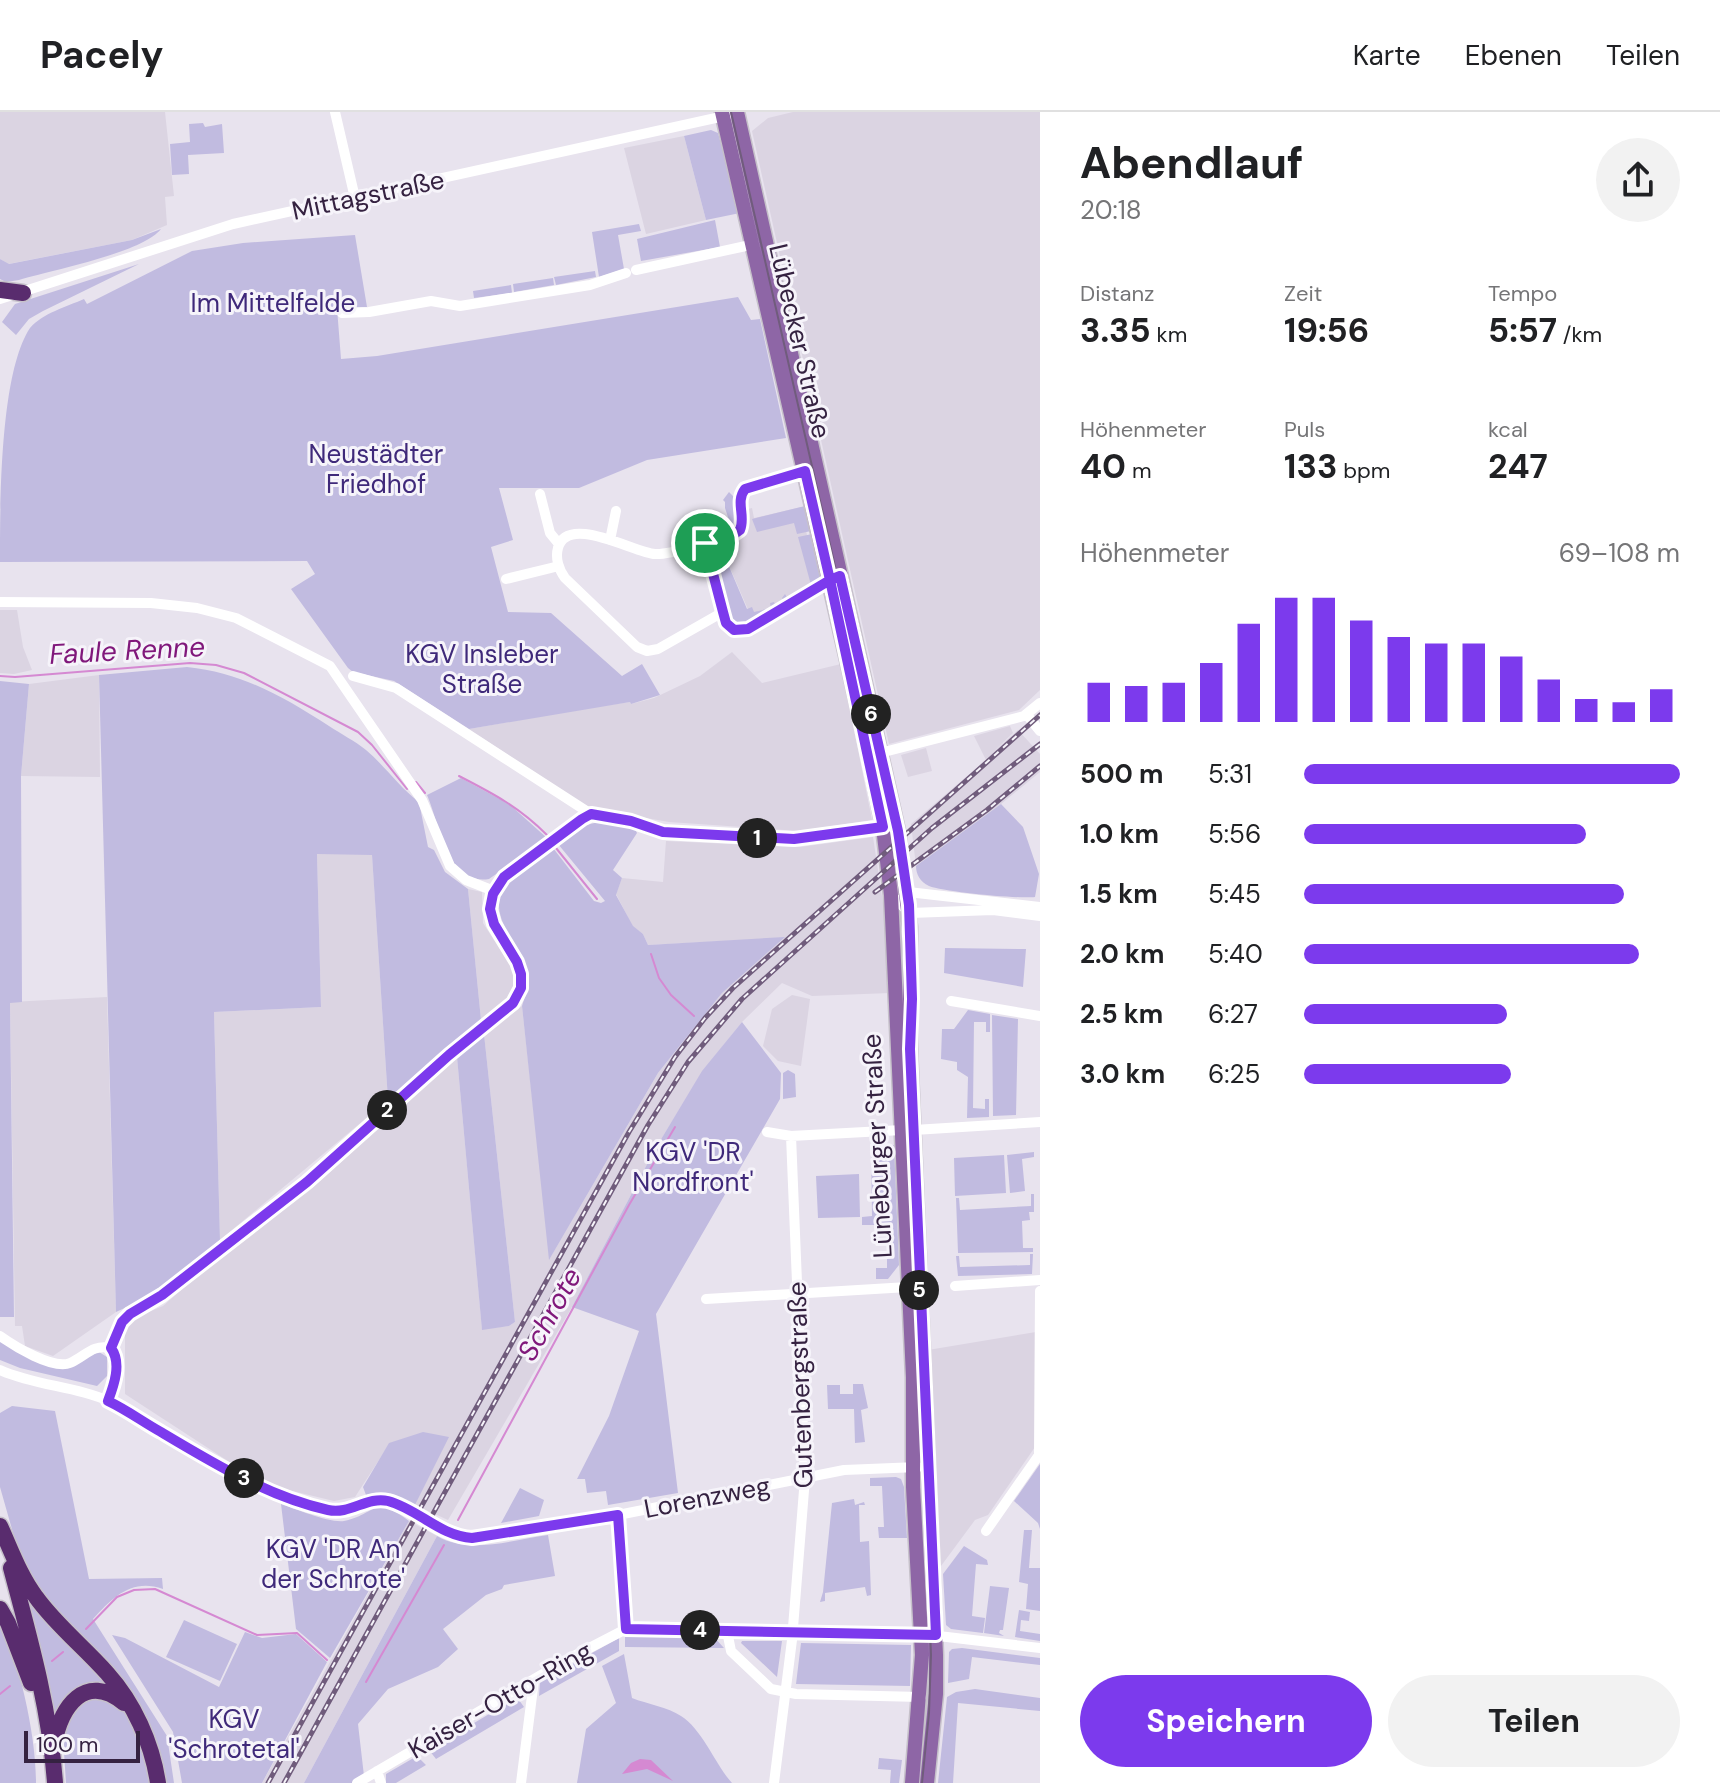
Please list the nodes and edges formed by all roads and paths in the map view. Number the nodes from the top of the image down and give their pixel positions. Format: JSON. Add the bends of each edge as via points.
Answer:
{"nodes":[{"id":1,"x":335,"y":112,"type":"edge"},
{"id":2,"x":733,"y":113,"type":"edge"},
{"id":3,"x":355,"y":198,"type":"junction"},
{"id":4,"x":759,"y":240,"type":"junction"},
{"id":5,"x":0,"y":290,"type":"edge"},
{"id":6,"x":23,"y":293,"type":"junction"},
{"id":7,"x":0,"y":299,"type":"edge"},
{"id":8,"x":342,"y":313,"type":"dead end"},
{"id":9,"x":805,"y":471,"type":"junction"},
{"id":10,"x":540,"y":494,"type":"dead end"},
{"id":11,"x":616,"y":511,"type":"dead end"},
{"id":12,"x":610,"y":540,"type":"junction"},
{"id":13,"x":705,"y":543,"type":"junction"},
{"id":14,"x":559,"y":544,"type":"junction"},
{"id":15,"x":559,"y":566,"type":"junction"},
{"id":16,"x":835,"y":578,"type":"junction"},
{"id":17,"x":506,"y":579,"type":"dead end"},
{"id":18,"x":0,"y":602,"type":"edge"},
{"id":19,"x":723,"y":612,"type":"junction"},
{"id":20,"x":353,"y":676,"type":"dead end"},
{"id":21,"x":1040,"y":703,"type":"edge"},
{"id":22,"x":1027,"y":715,"type":"junction"},
{"id":23,"x":1040,"y":731,"type":"edge"},
{"id":24,"x":880,"y":753,"type":"junction"},
{"id":25,"x":591,"y":814,"type":"junction"},
{"id":26,"x":883,"y":827,"type":"junction"},
{"id":27,"x":494,"y":891,"type":"junction"},
{"id":28,"x":900,"y":904,"type":"junction"},
{"id":29,"x":1040,"y":907,"type":"edge"},
{"id":30,"x":1040,"y":916,"type":"edge"},
{"id":31,"x":951,"y":1001,"type":"dead end"},
{"id":32,"x":1040,"y":1016,"type":"edge"},
{"id":33,"x":1040,"y":1122,"type":"edge"},
{"id":34,"x":908,"y":1130,"type":"junction"},
{"id":35,"x":767,"y":1132,"type":"dead end"},
{"id":36,"x":791,"y":1136,"type":"junction"},
{"id":37,"x":1040,"y":1280,"type":"edge"},
{"id":38,"x":955,"y":1286,"type":"dead end"},
{"id":39,"x":908,"y":1287,"type":"junction"},
{"id":40,"x":1040,"y":1291,"type":"edge"},
{"id":41,"x":797,"y":1294,"type":"junction"},
{"id":42,"x":706,"y":1299,"type":"dead end"},
{"id":43,"x":0,"y":1336,"type":"edge"},
{"id":44,"x":111,"y":1348,"type":"junction"},
{"id":45,"x":0,"y":1370,"type":"edge"},
{"id":46,"x":108,"y":1401,"type":"junction"},
{"id":47,"x":1040,"y":1455,"type":"edge"},
{"id":48,"x":921,"y":1467,"type":"junction"},
{"id":49,"x":805,"y":1478,"type":"junction"},
{"id":50,"x":618,"y":1515,"type":"junction"},
{"id":51,"x":0,"y":1527,"type":"edge"},
{"id":52,"x":986,"y":1531,"type":"dead end"},
{"id":53,"x":0,"y":1566,"type":"edge"},
{"id":54,"x":0,"y":1609,"type":"edge"},
{"id":55,"x":626,"y":1629,"type":"junction"},
{"id":56,"x":727,"y":1631,"type":"junction"},
{"id":57,"x":791,"y":1632,"type":"junction"},
{"id":58,"x":929,"y":1634,"type":"junction"},
{"id":59,"x":1040,"y":1648,"type":"edge"},
{"id":60,"x":534,"y":1680,"type":"junction"},
{"id":61,"x":31,"y":1683,"type":"junction"},
{"id":62,"x":785,"y":1693,"type":"junction"},
{"id":63,"x":921,"y":1697,"type":"junction"},
{"id":64,"x":131,"y":1709,"type":"junction"},
{"id":65,"x":53,"y":1751,"type":"junction"},
{"id":66,"x":377,"y":1771,"type":"junction"},
{"id":67,"x":46,"y":1783,"type":"edge"},
{"id":68,"x":55,"y":1783,"type":"edge"},
{"id":69,"x":158,"y":1783,"type":"edge"},
{"id":70,"x":357,"y":1783,"type":"edge"},
{"id":71,"x":381,"y":1783,"type":"edge"},
{"id":72,"x":521,"y":1783,"type":"edge"},
{"id":73,"x":774,"y":1783,"type":"edge"},
{"id":74,"x":912,"y":1783,"type":"edge"},
{"id":75,"x":927,"y":1783,"type":"edge"}],
"edges":[{"from":1,"to":3,"type":"street"},
{"from":2,"to":3,"type":"street","name":"Mittagstraße"},
{"from":2,"to":4,"type":"main road","name":"Lübecker Straße"},
{"from":3,"to":6,"type":"street","name":"Mittagstraße","via":[[232,224]]},
{"from":4,"to":8,"type":"street","via":[[590,285],[460,306],[431,301]]},
{"from":4,"to":9,"type":"main road","name":"Lübecker Straße"},
{"from":4,"to":16,"type":"main road","name":"Lübecker Straße"},
{"from":5,"to":6,"type":"highway"},
{"from":6,"to":7,"type":"street","name":"Mittagstraße"},
{"from":9,"to":13,"type":"street","via":[[745,489],[740,530]]},
{"from":9,"to":16,"type":"main road","name":"Lübecker Straße"},
{"from":10,"to":14,"type":"street","via":[[550,533]]},
{"from":11,"to":12,"type":"street"},
{"from":12,"to":13,"type":"street","via":[[657,554]]},
{"from":12,"to":14,"type":"street","via":[[583,533]]},
{"from":13,"to":19,"type":"street"},
{"from":14,"to":15,"type":"street"},
{"from":15,"to":17,"type":"street"},
{"from":15,"to":19,"type":"street","via":[[565,578],[647,651]]},
{"from":16,"to":19,"type":"street","via":[[745,630],[731,628]]},
{"from":16,"to":24,"type":"main road","name":"Lübecker Straße"},
{"from":16,"to":26,"type":"main road","name":"Lübecker Straße"},
{"from":18,"to":27,"type":"street","via":[[151,603],[205,609],[236,618],[330,666],[422,800],[446,862],[462,877]]},
{"from":20,"to":25,"type":"street","via":[[396,688]]},
{"from":21,"to":22,"type":"street"},
{"from":22,"to":23,"type":"street"},
{"from":22,"to":24,"type":"street"},
{"from":24,"to":28,"type":"main road","name":"Lübecker Straße","via":[[898,831]]},
{"from":25,"to":26,"type":"street","via":[[663,832],[794,839]]},
{"from":25,"to":27,"type":"street","via":[[504,877]]},
{"from":26,"to":28,"type":"main road","name":"Lübecker Straße"},
{"from":27,"to":44,"type":"street","via":[[494,924],[521,974],[513,1003],[307,1182],[130,1314]]},
{"from":28,"to":29,"type":"street"},
{"from":28,"to":30,"type":"street"},
{"from":28,"to":34,"type":"main road","name":"Lüneburger Straße"},
{"from":31,"to":32,"type":"street"},
{"from":33,"to":34,"type":"street"},
{"from":34,"to":36,"type":"street"},
{"from":34,"to":39,"type":"main road","name":"Lüneburger Straße"},
{"from":34,"to":48,"type":"main road","name":"Lüneburger Straße"},
{"from":35,"to":36,"type":"street"},
{"from":36,"to":41,"type":"street","name":"Gutenbergstraße"},
{"from":37,"to":38,"type":"street"},
{"from":39,"to":41,"type":"street"},
{"from":39,"to":48,"type":"main road","name":"Lüneburger Straße"},
{"from":40,"to":47,"type":"street"},
{"from":41,"to":42,"type":"street"},
{"from":41,"to":49,"type":"street","name":"Gutenbergstraße"},
{"from":43,"to":44,"type":"street","via":[[62,1364],[94,1348]]},
{"from":44,"to":46,"type":"street","via":[[116,1373]]},
{"from":45,"to":46,"type":"street","name":"Lorenzweg"},
{"from":46,"to":50,"type":"street","name":"Lorenzweg","via":[[249,1481],[330,1510],[385,1500],[452,1534],[472,1538]]},
{"from":47,"to":52,"type":"street"},
{"from":48,"to":49,"type":"street","name":"Lorenzweg","via":[[844,1470]]},
{"from":48,"to":58,"type":"main road","name":"Lüneburger Straße"},
{"from":49,"to":50,"type":"street","name":"Lorenzweg"},
{"from":49,"to":57,"type":"street","name":"Gutenbergstraße"},
{"from":50,"to":55,"type":"street"},
{"from":51,"to":64,"type":"highway","via":[[35,1597],[109,1675]]},
{"from":51,"to":65,"type":"highway"},
{"from":53,"to":61,"type":"highway"},
{"from":54,"to":61,"type":"highway"},
{"from":55,"to":56,"type":"street"},
{"from":55,"to":60,"type":"street","name":"Kaiser-Otto-Ring"},
{"from":56,"to":57,"type":"street"},
{"from":56,"to":62,"type":"street","via":[[731,1651],[771,1689]]},
{"from":57,"to":58,"type":"street"},
{"from":57,"to":62,"type":"street","name":"Gutenbergstraße"},
{"from":58,"to":59,"type":"street"},
{"from":58,"to":63,"type":"main road"},
{"from":58,"to":75,"type":"main road","via":[[936,1694]]},
{"from":60,"to":66,"type":"street","name":"Kaiser-Otto-Ring"},
{"from":60,"to":72,"type":"street"},
{"from":61,"to":67,"type":"highway"},
{"from":62,"to":63,"type":"street"},
{"from":62,"to":73,"type":"street","name":"Gutenbergstraße"},
{"from":63,"to":74,"type":"main road"},
{"from":64,"to":65,"type":"highway","via":[[107,1693],[79,1696],[64,1712]]},
{"from":64,"to":69,"type":"highway"},
{"from":65,"to":68,"type":"highway"},
{"from":66,"to":70,"type":"street","name":"Kaiser-Otto-Ring"},
{"from":66,"to":71,"type":"street"}]}
